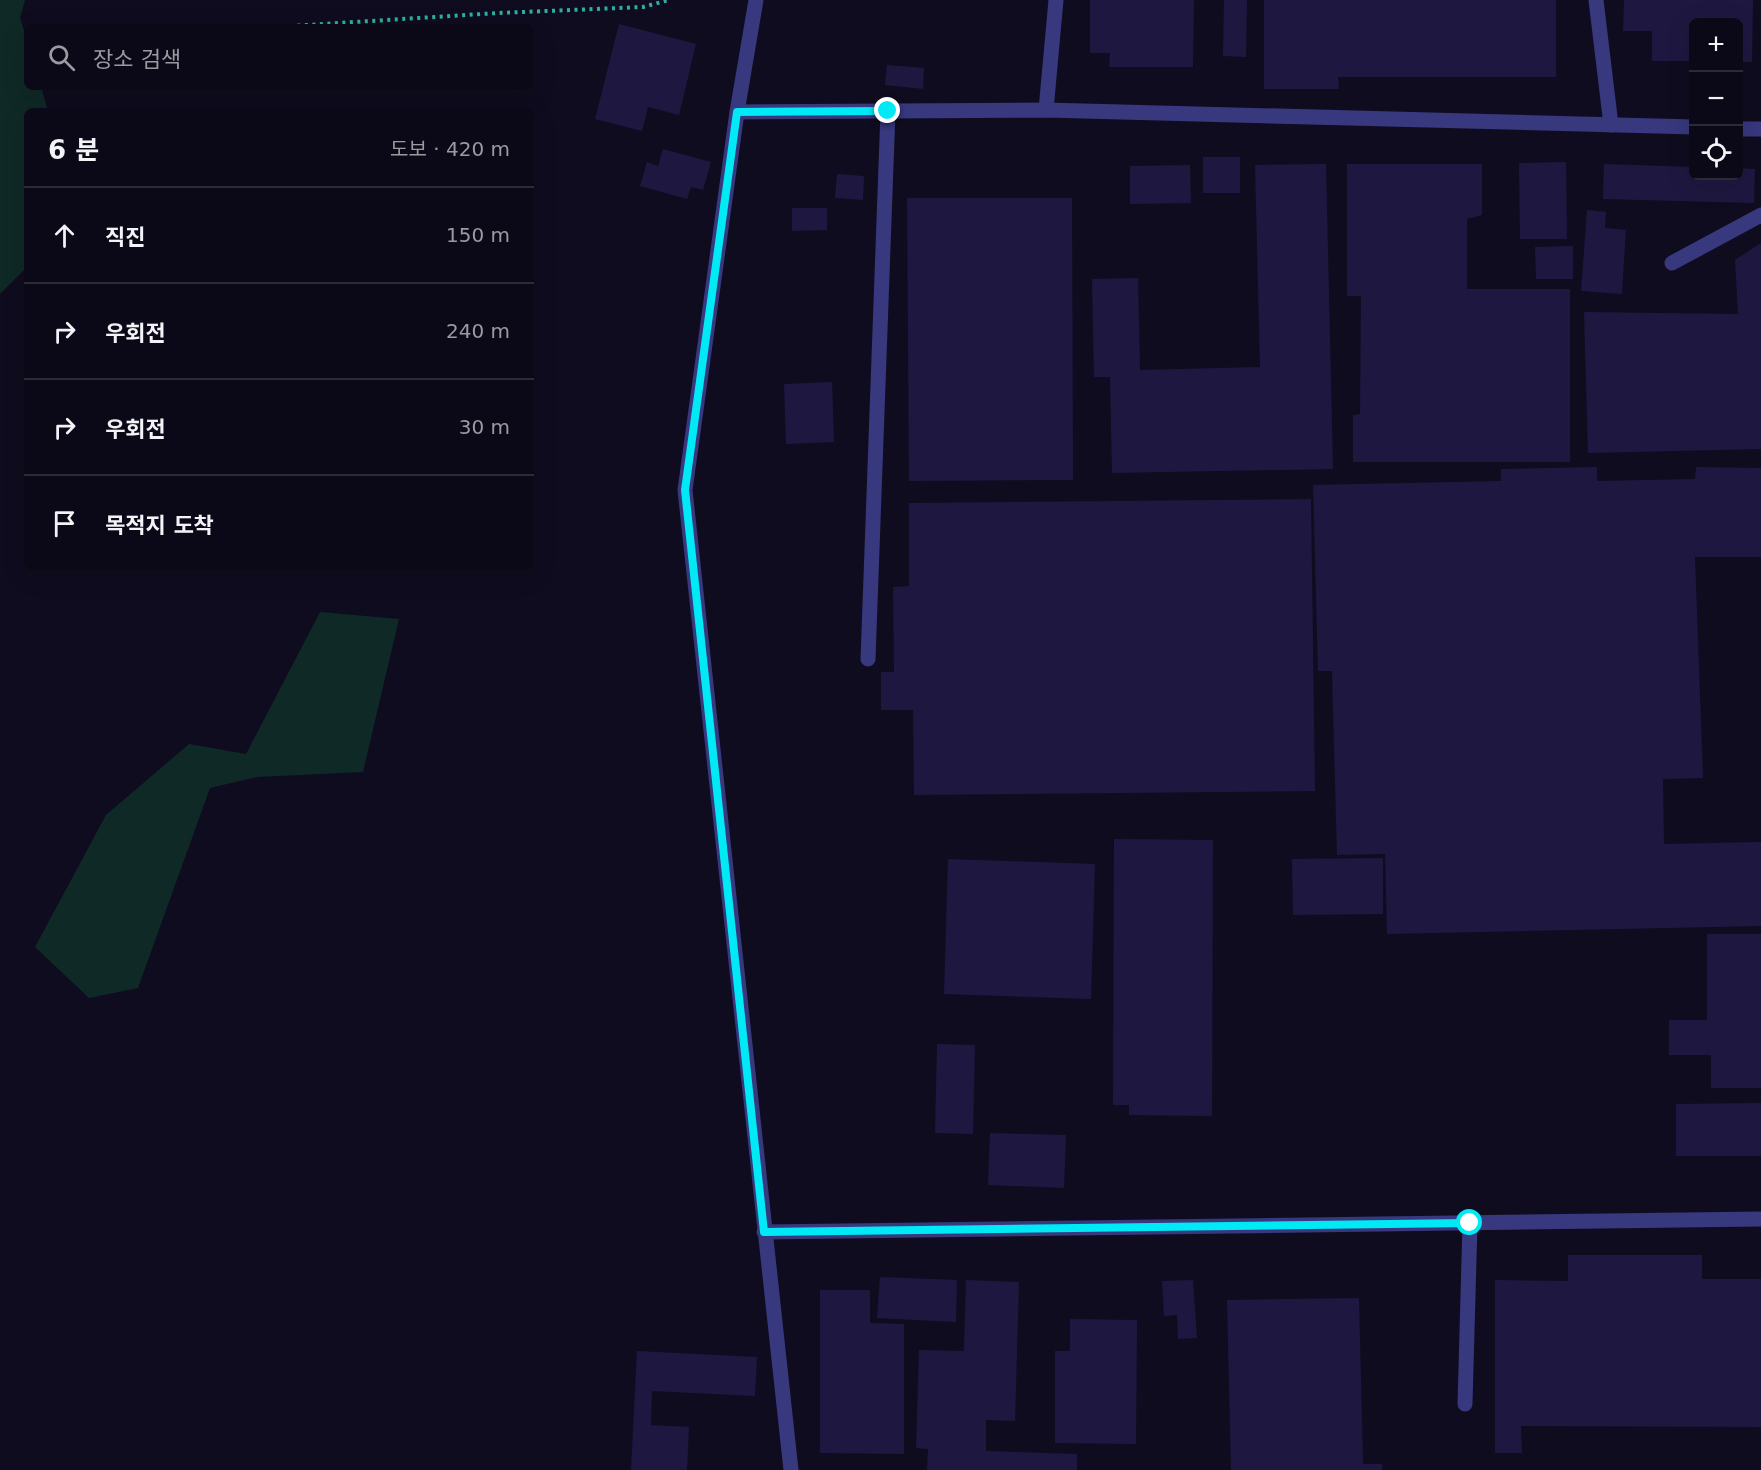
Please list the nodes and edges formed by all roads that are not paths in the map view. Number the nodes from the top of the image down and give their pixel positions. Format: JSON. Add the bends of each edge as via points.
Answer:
{"nodes":[{"id":1,"x":756,"y":0,"type":"edge"},
{"id":2,"x":1056,"y":0,"type":"edge"},
{"id":3,"x":1596,"y":0,"type":"edge"},
{"id":4,"x":1046,"y":110,"type":"junction"},
{"id":5,"x":888,"y":111,"type":"junction"},
{"id":6,"x":737,"y":112,"type":"junction"},
{"id":7,"x":1611,"y":124,"type":"junction"},
{"id":8,"x":1689,"y":127,"type":"edge"},
{"id":9,"x":1743,"y":129,"type":"edge"},
{"id":10,"x":1761,"y":129,"type":"edge"},
{"id":11,"x":1761,"y":215,"type":"edge"},
{"id":12,"x":1672,"y":263,"type":"dead end"},
{"id":13,"x":868,"y":659,"type":"dead end"},
{"id":14,"x":1761,"y":1219,"type":"edge"},
{"id":15,"x":1470,"y":1223,"type":"junction"},
{"id":16,"x":764,"y":1232,"type":"junction"},
{"id":17,"x":1465,"y":1404,"type":"dead end"},
{"id":18,"x":791,"y":1470,"type":"edge"}],
"edges":[{"from":1,"to":6,"type":"street"},
{"from":2,"to":4,"type":"street"},
{"from":3,"to":7,"type":"street"},
{"from":4,"to":5,"type":"street"},
{"from":4,"to":7,"type":"street"},
{"from":5,"to":6,"type":"street"},
{"from":5,"to":13,"type":"street"},
{"from":6,"to":16,"type":"street","via":[[685,490]]},
{"from":7,"to":8,"type":"street"},
{"from":9,"to":10,"type":"street"},
{"from":11,"to":12,"type":"street"},
{"from":14,"to":15,"type":"street"},
{"from":15,"to":16,"type":"street"},
{"from":15,"to":17,"type":"street"},
{"from":16,"to":18,"type":"street"}]}
